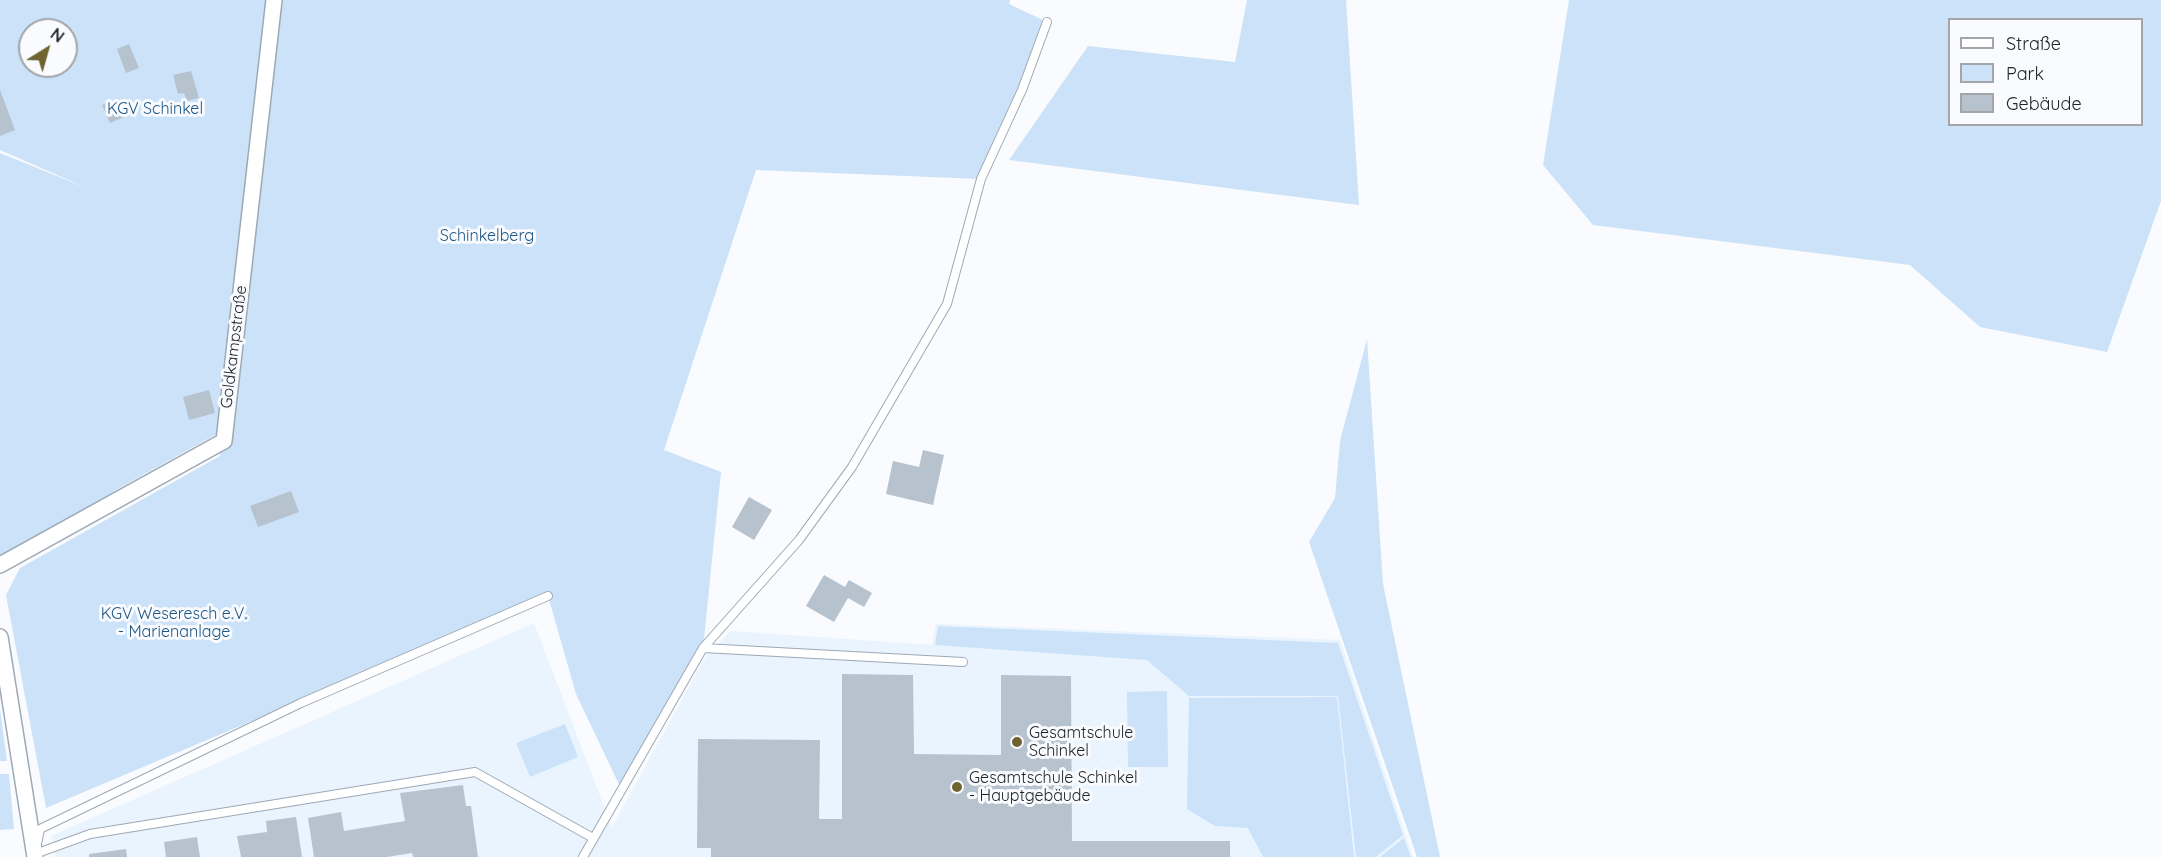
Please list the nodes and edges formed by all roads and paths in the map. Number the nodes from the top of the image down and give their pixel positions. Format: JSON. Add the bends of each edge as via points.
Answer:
{"nodes":[{"id":1,"x":274,"y":0,"type":"edge"},
{"id":2,"x":1047,"y":22,"type":"dead end"},
{"id":3,"x":0,"y":565,"type":"edge"},
{"id":4,"x":548,"y":596,"type":"dead end"},
{"id":5,"x":0,"y":637,"type":"edge"},
{"id":6,"x":703,"y":648,"type":"junction"},
{"id":7,"x":963,"y":662,"type":"dead end"},
{"id":8,"x":593,"y":838,"type":"junction"},
{"id":9,"x":35,"y":855,"type":"edge"},
{"id":10,"x":583,"y":857,"type":"edge"}],
"edges":[{"from":1,"to":3,"type":"street","name":"Goldkampstraße","via":[[224,441]]},
{"from":2,"to":6,"type":"lane","via":[[1022,90],[981,179],[947,304],[852,467],[799,540]]},
{"from":4,"to":9,"type":"lane","via":[[301,703],[40,829]]},
{"from":5,"to":9,"type":"street"},
{"from":6,"to":7,"type":"lane"},
{"from":6,"to":8,"type":"lane"},
{"from":8,"to":9,"type":"lane","via":[[475,772],[90,834]]},
{"from":8,"to":10,"type":"lane"}]}
